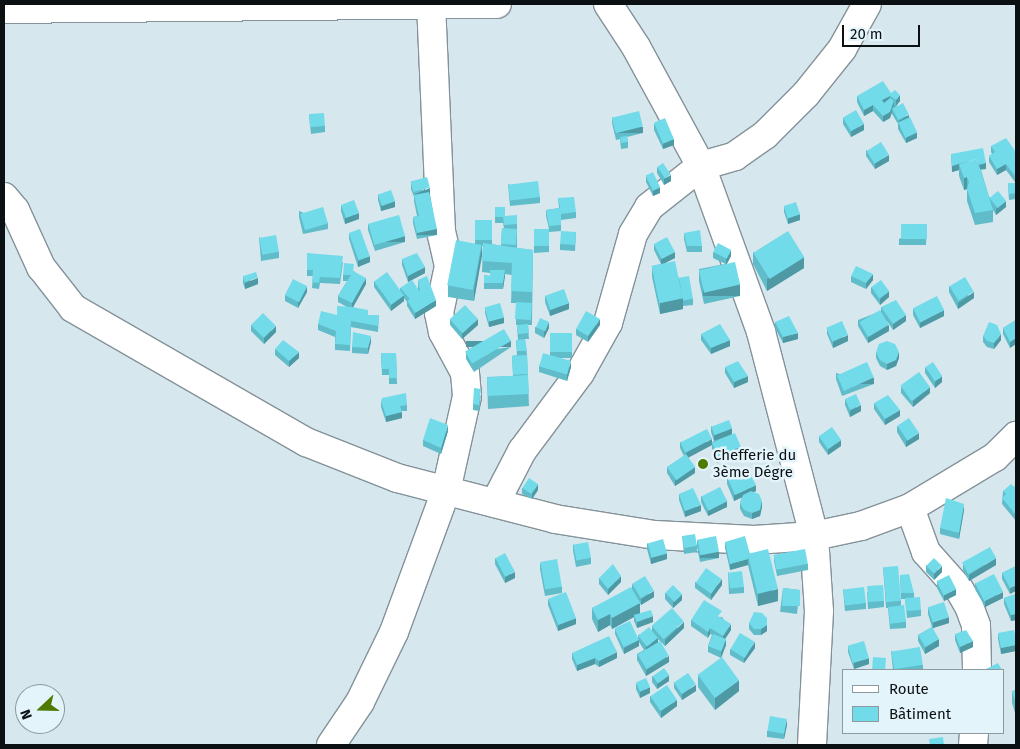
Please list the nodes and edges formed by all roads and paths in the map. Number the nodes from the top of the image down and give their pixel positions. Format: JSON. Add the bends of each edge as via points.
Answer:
{"nodes":[{"id":1,"x":497,"y":4,"type":"edge"},
{"id":2,"x":608,"y":4,"type":"edge"},
{"id":3,"x":867,"y":4,"type":"edge"},
{"id":4,"x":430,"y":5,"type":"edge"},
{"id":5,"x":4,"y":9,"type":"edge"},
{"id":6,"x":702,"y":166,"type":"junction"},
{"id":7,"x":4,"y":198,"type":"edge"},
{"id":8,"x":1016,"y":436,"type":"edge"},
{"id":9,"x":446,"y":490,"type":"junction"},
{"id":10,"x":495,"y":503,"type":"junction"},
{"id":11,"x":910,"y":508,"type":"junction"},
{"id":12,"x":814,"y":536,"type":"junction"},
{"id":13,"x":977,"y":669,"type":"edge"},
{"id":14,"x":331,"y":745,"type":"edge"},
{"id":15,"x":812,"y":745,"type":"edge"}],
"edges":[{"from":1,"to":4,"type":"main road"},
{"from":2,"to":6,"type":"main road","via":[[636,47]]},
{"from":3,"to":6,"type":"main road","via":[[842,48],[806,94],[765,136],[735,156]]},
{"from":4,"to":5,"type":"main road"},
{"from":4,"to":9,"type":"main road","via":[[441,232],[448,266],[439,313],[443,332],[465,373],[467,396]]},
{"from":6,"to":10,"type":"main road","via":[[649,207],[633,234],[608,323],[580,373],[522,451]]},
{"from":6,"to":12,"type":"main road","via":[[761,332]]},
{"from":7,"to":9,"type":"main road","via":[[15,210],[42,267],[73,308],[306,442],[397,478]]},
{"from":8,"to":11,"type":"main road","via":[[995,457]]},
{"from":9,"to":10,"type":"main road"},
{"from":9,"to":14,"type":"main road","via":[[394,632],[360,702]]},
{"from":10,"to":12,"type":"main road","via":[[555,519],[655,535],[754,540]]},
{"from":11,"to":12,"type":"main road","via":[[861,526]]},
{"from":11,"to":13,"type":"main road","via":[[926,552],[959,589],[969,606],[976,626]]},
{"from":12,"to":15,"type":"main road","via":[[819,611]]}]}
